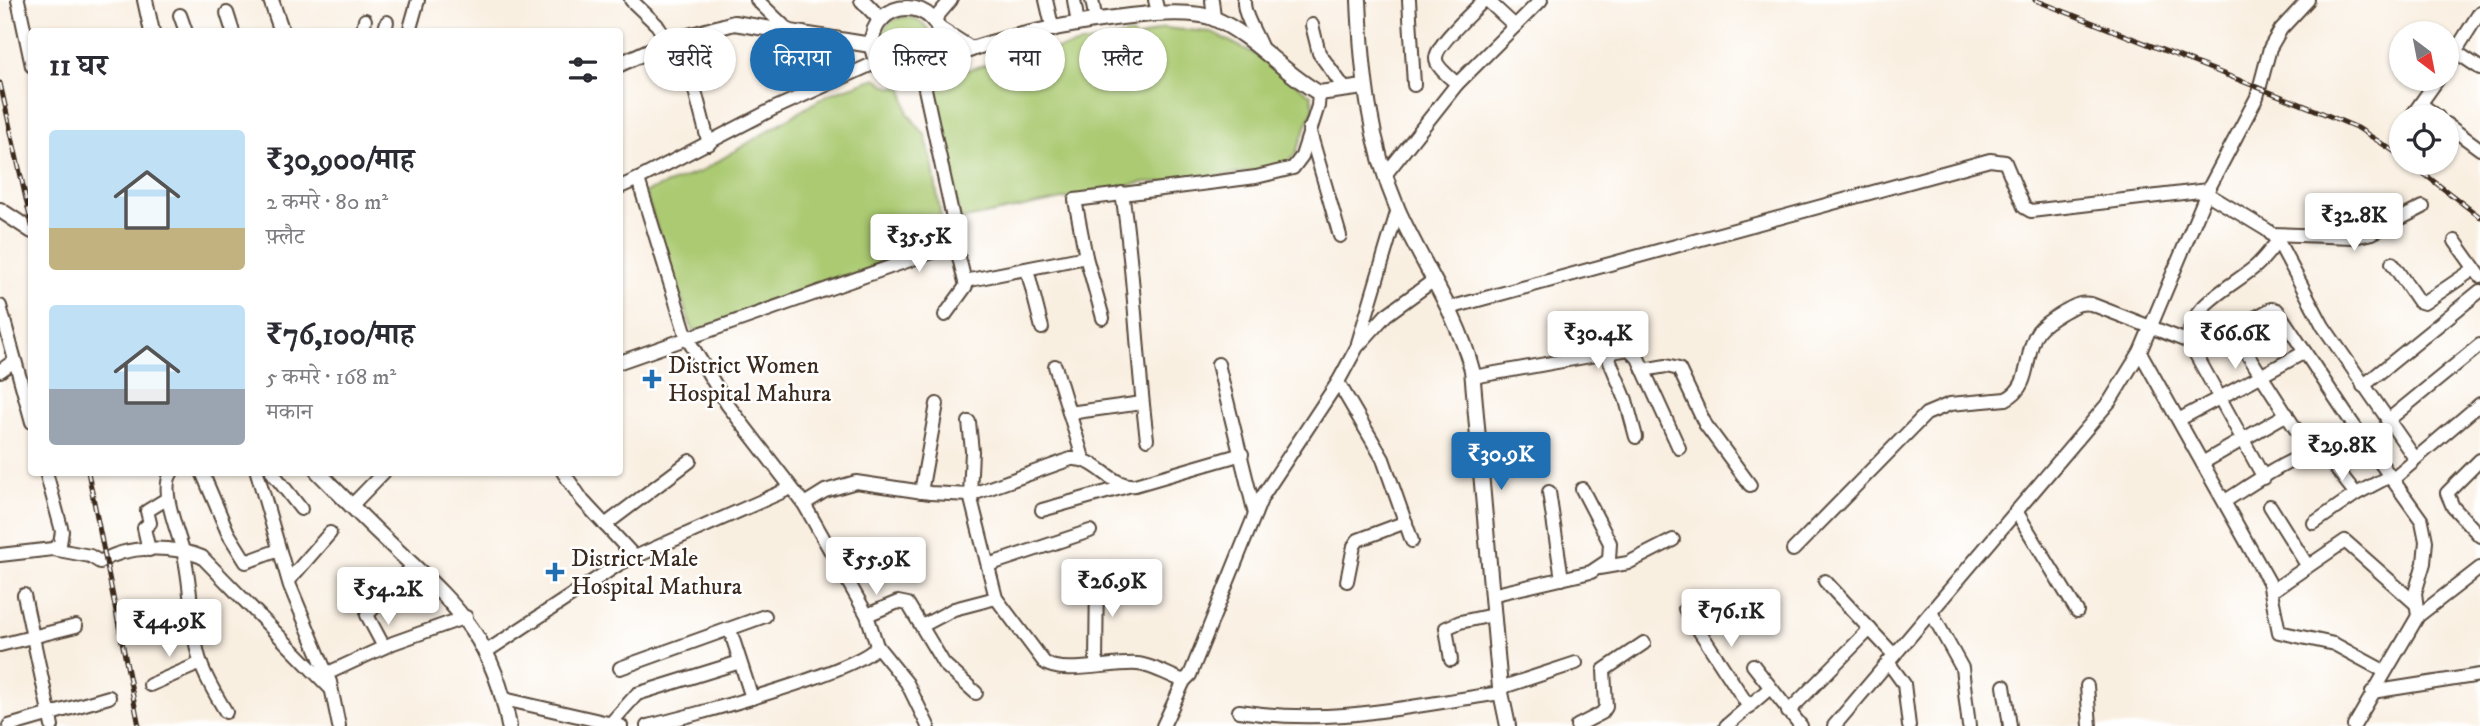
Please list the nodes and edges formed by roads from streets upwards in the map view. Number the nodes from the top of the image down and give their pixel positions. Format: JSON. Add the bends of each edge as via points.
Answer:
{"nodes":[{"id":1,"x":18,"y":0,"type":"edge"},
{"id":2,"x":145,"y":0,"type":"edge"},
{"id":3,"x":271,"y":0,"type":"edge"},
{"id":4,"x":418,"y":0,"type":"edge"},
{"id":5,"x":631,"y":0,"type":"edge"},
{"id":6,"x":757,"y":0,"type":"edge"},
{"id":7,"x":862,"y":0,"type":"edge"},
{"id":8,"x":951,"y":0,"type":"edge"},
{"id":9,"x":1046,"y":0,"type":"edge"},
{"id":10,"x":1074,"y":0,"type":"edge"},
{"id":11,"x":1092,"y":0,"type":"edge"},
{"id":12,"x":1212,"y":0,"type":"edge"},
{"id":13,"x":1244,"y":0,"type":"edge"},
{"id":14,"x":1359,"y":0,"type":"edge"},
{"id":15,"x":1409,"y":0,"type":"edge"},
{"id":16,"x":1486,"y":0,"type":"edge"},
{"id":17,"x":1541,"y":0,"type":"edge"},
{"id":18,"x":2308,"y":0,"type":"edge"},
{"id":19,"x":906,"y":4,"type":"edge"},
{"id":20,"x":1157,"y":6,"type":"edge"},
{"id":21,"x":2480,"y":12,"type":"edge"},
{"id":22,"x":227,"y":13,"type":"dead end"},
{"id":23,"x":180,"y":15,"type":"dead end"},
{"id":24,"x":1214,"y":18,"type":"junction"},
{"id":25,"x":881,"y":20,"type":"junction"},
{"id":26,"x":1096,"y":21,"type":"junction"},
{"id":27,"x":1078,"y":24,"type":"junction"},
{"id":28,"x":936,"y":25,"type":"junction"},
{"id":29,"x":1312,"y":25,"type":"dead end"},
{"id":30,"x":1515,"y":26,"type":"junction"},
{"id":31,"x":151,"y":28,"type":"edge"},
{"id":32,"x":185,"y":28,"type":"edge"},
{"id":33,"x":232,"y":28,"type":"edge"},
{"id":34,"x":281,"y":28,"type":"edge"},
{"id":35,"x":410,"y":28,"type":"edge"},
{"id":36,"x":661,"y":28,"type":"edge"},
{"id":37,"x":717,"y":28,"type":"edge"},
{"id":38,"x":768,"y":28,"type":"edge"},
{"id":39,"x":786,"y":28,"type":"edge"},
{"id":40,"x":876,"y":28,"type":"edge"},
{"id":41,"x":937,"y":28,"type":"edge"},
{"id":42,"x":940,"y":28,"type":"edge"},
{"id":43,"x":1053,"y":28,"type":"edge"},
{"id":44,"x":1061,"y":28,"type":"edge"},
{"id":45,"x":985,"y":46,"type":"edge"},
{"id":46,"x":28,"y":47,"type":"edge"},
{"id":47,"x":2459,"y":47,"type":"edge"},
{"id":48,"x":971,"y":49,"type":"edge"},
{"id":49,"x":1262,"y":49,"type":"junction"},
{"id":50,"x":644,"y":54,"type":"edge"},
{"id":51,"x":2459,"y":54,"type":"edge"},
{"id":52,"x":623,"y":63,"type":"edge"},
{"id":53,"x":869,"y":66,"type":"edge"},
{"id":54,"x":2480,"y":68,"type":"edge"},
{"id":55,"x":1457,"y":84,"type":"junction"},
{"id":56,"x":1414,"y":85,"type":"dead end"},
{"id":57,"x":1364,"y":87,"type":"junction"},
{"id":58,"x":1345,"y":89,"type":"junction"},
{"id":59,"x":692,"y":91,"type":"edge"},
{"id":60,"x":930,"y":91,"type":"edge"},
{"id":61,"x":2430,"y":91,"type":"edge"},
{"id":62,"x":1319,"y":93,"type":"junction"},
{"id":63,"x":2421,"y":104,"type":"edge"},
{"id":64,"x":1309,"y":129,"type":"junction"},
{"id":65,"x":2459,"y":134,"type":"edge"},
{"id":66,"x":709,"y":144,"type":"junction"},
{"id":67,"x":2480,"y":149,"type":"edge"},
{"id":68,"x":1385,"y":175,"type":"junction"},
{"id":69,"x":638,"y":179,"type":"junction"},
{"id":70,"x":623,"y":186,"type":"edge"},
{"id":71,"x":2207,"y":191,"type":"junction"},
{"id":72,"x":1122,"y":193,"type":"junction"},
{"id":73,"x":2423,"y":207,"type":"dead end"},
{"id":74,"x":1398,"y":209,"type":"junction"},
{"id":75,"x":0,"y":210,"type":"edge"},
{"id":76,"x":28,"y":228,"type":"edge"},
{"id":77,"x":1340,"y":236,"type":"dead end"},
{"id":78,"x":2275,"y":238,"type":"junction"},
{"id":79,"x":955,"y":241,"type":"junction"},
{"id":80,"x":2455,"y":241,"type":"dead end"},
{"id":81,"x":1086,"y":257,"type":"junction"},
{"id":82,"x":2392,"y":263,"type":"dead end"},
{"id":83,"x":1027,"y":269,"type":"junction"},
{"id":84,"x":2477,"y":272,"type":"edge"},
{"id":85,"x":1433,"y":280,"type":"junction"},
{"id":86,"x":965,"y":281,"type":"junction"},
{"id":87,"x":2480,"y":291,"type":"edge"},
{"id":88,"x":0,"y":306,"type":"edge"},
{"id":89,"x":1449,"y":308,"type":"junction"},
{"id":90,"x":945,"y":314,"type":"dead end"},
{"id":91,"x":1103,"y":318,"type":"dead end"},
{"id":92,"x":1042,"y":328,"type":"dead end"},
{"id":93,"x":2151,"y":328,"type":"junction"},
{"id":94,"x":2232,"y":330,"type":"junction"},
{"id":95,"x":687,"y":338,"type":"junction"},
{"id":96,"x":2189,"y":342,"type":"junction"},
{"id":97,"x":2480,"y":345,"type":"edge"},
{"id":98,"x":1357,"y":347,"type":"junction"},
{"id":99,"x":1606,"y":352,"type":"junction"},
{"id":100,"x":2140,"y":352,"type":"junction"},
{"id":101,"x":2305,"y":352,"type":"junction"},
{"id":102,"x":14,"y":361,"type":"junction"},
{"id":103,"x":623,"y":361,"type":"edge"},
{"id":104,"x":1218,"y":364,"type":"dead end"},
{"id":105,"x":1055,"y":366,"type":"dead end"},
{"id":106,"x":1643,"y":370,"type":"junction"},
{"id":107,"x":0,"y":371,"type":"edge"},
{"id":108,"x":2262,"y":375,"type":"junction"},
{"id":109,"x":1473,"y":377,"type":"junction"},
{"id":110,"x":1338,"y":382,"type":"junction"},
{"id":111,"x":2363,"y":386,"type":"junction"},
{"id":112,"x":2220,"y":398,"type":"junction"},
{"id":113,"x":1142,"y":403,"type":"junction"},
{"id":114,"x":937,"y":404,"type":"dead end"},
{"id":115,"x":2480,"y":404,"type":"edge"},
{"id":116,"x":28,"y":408,"type":"edge"},
{"id":117,"x":1069,"y":413,"type":"junction"},
{"id":118,"x":2287,"y":414,"type":"junction"},
{"id":119,"x":2179,"y":419,"type":"junction"},
{"id":120,"x":2387,"y":421,"type":"junction"},
{"id":121,"x":969,"y":422,"type":"dead end"},
{"id":122,"x":1636,"y":437,"type":"dead end"},
{"id":123,"x":1147,"y":439,"type":"dead end"},
{"id":124,"x":2243,"y":440,"type":"junction"},
{"id":125,"x":1679,"y":448,"type":"dead end"},
{"id":126,"x":2311,"y":453,"type":"junction"},
{"id":127,"x":1242,"y":454,"type":"junction"},
{"id":128,"x":1083,"y":458,"type":"junction"},
{"id":129,"x":2414,"y":460,"type":"junction"},
{"id":130,"x":2480,"y":460,"type":"edge"},
{"id":131,"x":690,"y":461,"type":"dead end"},
{"id":132,"x":2204,"y":463,"type":"junction"},
{"id":133,"x":47,"y":476,"type":"edge"},
{"id":134,"x":168,"y":476,"type":"edge"},
{"id":135,"x":204,"y":476,"type":"edge"},
{"id":136,"x":258,"y":476,"type":"edge"},
{"id":137,"x":275,"y":476,"type":"edge"},
{"id":138,"x":325,"y":476,"type":"edge"},
{"id":139,"x":380,"y":476,"type":"edge"},
{"id":140,"x":566,"y":476,"type":"edge"},
{"id":141,"x":2264,"y":478,"type":"junction"},
{"id":142,"x":2391,"y":478,"type":"junction"},
{"id":143,"x":1749,"y":485,"type":"dead end"},
{"id":144,"x":1128,"y":486,"type":"junction"},
{"id":145,"x":791,"y":488,"type":"junction"},
{"id":146,"x":1582,"y":489,"type":"dead end"},
{"id":147,"x":921,"y":492,"type":"junction"},
{"id":148,"x":1549,"y":492,"type":"dead end"},
{"id":149,"x":2356,"y":494,"type":"junction"},
{"id":150,"x":970,"y":495,"type":"junction"},
{"id":151,"x":168,"y":498,"type":"junction"},
{"id":152,"x":2225,"y":501,"type":"junction"},
{"id":153,"x":804,"y":504,"type":"junction"},
{"id":154,"x":352,"y":505,"type":"junction"},
{"id":155,"x":2270,"y":506,"type":"dead end"},
{"id":156,"x":301,"y":509,"type":"dead end"},
{"id":157,"x":1042,"y":510,"type":"dead end"},
{"id":158,"x":2016,"y":511,"type":"junction"},
{"id":159,"x":1255,"y":514,"type":"junction"},
{"id":160,"x":1406,"y":522,"type":"junction"},
{"id":161,"x":2314,"y":523,"type":"dead end"},
{"id":162,"x":605,"y":524,"type":"junction"},
{"id":163,"x":1090,"y":531,"type":"dead end"},
{"id":164,"x":330,"y":533,"type":"dead end"},
{"id":165,"x":2480,"y":536,"type":"edge"},
{"id":166,"x":1673,"y":540,"type":"dead end"},
{"id":167,"x":1412,"y":541,"type":"dead end"},
{"id":168,"x":52,"y":549,"type":"junction"},
{"id":169,"x":149,"y":550,"type":"junction"},
{"id":170,"x":279,"y":550,"type":"junction"},
{"id":171,"x":1793,"y":550,"type":"dead end"},
{"id":172,"x":183,"y":551,"type":"junction"},
{"id":173,"x":0,"y":555,"type":"edge"},
{"id":174,"x":635,"y":557,"type":"junction"},
{"id":175,"x":414,"y":565,"type":"junction"},
{"id":176,"x":988,"y":565,"type":"junction"},
{"id":177,"x":2307,"y":565,"type":"junction"},
{"id":178,"x":1599,"y":568,"type":"junction"},
{"id":179,"x":2480,"y":568,"type":"edge"},
{"id":180,"x":1097,"y":572,"type":"dead end"},
{"id":181,"x":290,"y":579,"type":"junction"},
{"id":182,"x":1562,"y":579,"type":"junction"},
{"id":183,"x":1347,"y":581,"type":"dead end"},
{"id":184,"x":1825,"y":581,"type":"dead end"},
{"id":185,"x":2272,"y":590,"type":"junction"},
{"id":186,"x":24,"y":594,"type":"dead end"},
{"id":187,"x":1492,"y":595,"type":"junction"},
{"id":188,"x":996,"y":598,"type":"junction"},
{"id":189,"x":1685,"y":608,"type":"dead end"},
{"id":190,"x":2417,"y":610,"type":"junction"},
{"id":191,"x":2077,"y":611,"type":"dead end"},
{"id":192,"x":1931,"y":612,"type":"junction"},
{"id":193,"x":867,"y":615,"type":"junction"},
{"id":194,"x":1493,"y":615,"type":"junction"},
{"id":195,"x":765,"y":616,"type":"dead end"},
{"id":196,"x":466,"y":617,"type":"junction"},
{"id":197,"x":76,"y":626,"type":"dead end"},
{"id":198,"x":922,"y":626,"type":"junction"},
{"id":199,"x":1870,"y":629,"type":"junction"},
{"id":200,"x":730,"y":630,"type":"junction"},
{"id":201,"x":36,"y":636,"type":"junction"},
{"id":202,"x":1644,"y":643,"type":"dead end"},
{"id":203,"x":0,"y":645,"type":"edge"},
{"id":204,"x":877,"y":646,"type":"junction"},
{"id":205,"x":384,"y":647,"type":"junction"},
{"id":206,"x":487,"y":652,"type":"junction"},
{"id":207,"x":1891,"y":658,"type":"junction"},
{"id":208,"x":1451,"y":660,"type":"dead end"},
{"id":209,"x":740,"y":662,"type":"junction"},
{"id":210,"x":201,"y":663,"type":"junction"},
{"id":211,"x":1576,"y":663,"type":"dead end"},
{"id":212,"x":1096,"y":664,"type":"junction"},
{"id":213,"x":1753,"y":665,"type":"dead end"},
{"id":214,"x":620,"y":668,"type":"dead end"},
{"id":215,"x":2385,"y":671,"type":"junction"},
{"id":216,"x":326,"y":674,"type":"junction"},
{"id":217,"x":2480,"y":675,"type":"edge"},
{"id":218,"x":1184,"y":681,"type":"junction"},
{"id":219,"x":149,"y":685,"type":"dead end"},
{"id":220,"x":2004,"y":686,"type":"dead end"},
{"id":221,"x":2087,"y":686,"type":"dead end"},
{"id":222,"x":1770,"y":688,"type":"junction"},
{"id":223,"x":331,"y":689,"type":"junction"},
{"id":224,"x":1501,"y":691,"type":"junction"},
{"id":225,"x":2372,"y":692,"type":"junction"},
{"id":226,"x":976,"y":694,"type":"dead end"},
{"id":227,"x":109,"y":697,"type":"dead end"},
{"id":228,"x":752,"y":698,"type":"junction"},
{"id":229,"x":504,"y":699,"type":"junction"},
{"id":230,"x":1749,"y":707,"type":"junction"},
{"id":231,"x":1239,"y":711,"type":"dead end"},
{"id":232,"x":226,"y":712,"type":"dead end"},
{"id":233,"x":1788,"y":712,"type":"junction"},
{"id":234,"x":51,"y":720,"type":"edge"},
{"id":235,"x":615,"y":725,"type":"edge"},
{"id":236,"x":9,"y":726,"type":"edge"},
{"id":237,"x":339,"y":726,"type":"edge"},
{"id":238,"x":509,"y":726,"type":"edge"},
{"id":239,"x":647,"y":726,"type":"edge"},
{"id":240,"x":928,"y":726,"type":"edge"},
{"id":241,"x":1163,"y":726,"type":"edge"},
{"id":242,"x":1508,"y":726,"type":"edge"},
{"id":243,"x":1577,"y":726,"type":"edge"},
{"id":244,"x":1726,"y":726,"type":"edge"},
{"id":245,"x":1801,"y":726,"type":"edge"},
{"id":246,"x":1834,"y":726,"type":"edge"},
{"id":247,"x":1909,"y":726,"type":"edge"},
{"id":248,"x":1969,"y":726,"type":"edge"},
{"id":249,"x":2010,"y":726,"type":"edge"},
{"id":250,"x":2090,"y":726,"type":"edge"},
{"id":251,"x":2354,"y":726,"type":"edge"}],
"edges":[{"from":1,"to":46,"type":"street"},
{"from":2,"to":31,"type":"street"},
{"from":3,"to":34,"type":"street"},
{"from":4,"to":35,"type":"street"},
{"from":5,"to":36,"type":"street"},
{"from":6,"to":39,"type":"street"},
{"from":7,"to":25,"type":"street"},
{"from":8,"to":28,"type":"street"},
{"from":9,"to":43,"type":"street"},
{"from":10,"to":27,"type":"street"},
{"from":11,"to":26,"type":"street"},
{"from":12,"to":24,"type":"street"},
{"from":13,"to":49,"type":"street"},
{"from":14,"to":57,"type":"street"},
{"from":15,"to":56,"type":"street"},
{"from":16,"to":30,"type":"street"},
{"from":16,"to":55,"type":"street","via":[[1436,55],[1438,64]]},
{"from":17,"to":30,"type":"street"},
{"from":18,"to":71,"type":"street","via":[[2270,48],[2257,97]]},
{"from":19,"to":25,"type":"street"},
{"from":19,"to":28,"type":"street"},
{"from":20,"to":24,"type":"street"},
{"from":20,"to":26,"type":"street"},
{"from":21,"to":47,"type":"street"},
{"from":22,"to":33,"type":"street"},
{"from":23,"to":32,"type":"street"},
{"from":24,"to":49,"type":"street"},
{"from":25,"to":40,"type":"street"},
{"from":26,"to":27,"type":"street"},
{"from":27,"to":44,"type":"street"},
{"from":28,"to":41,"type":"street"},
{"from":28,"to":42,"type":"street"},
{"from":29,"to":58,"type":"street","via":[[1319,53]]},
{"from":30,"to":55,"type":"street"},
{"from":37,"to":38,"type":"street","via":[[734,23]]},
{"from":45,"to":48,"type":"street"},
{"from":49,"to":62,"type":"street"},
{"from":50,"to":52,"type":"street"},
{"from":51,"to":54,"type":"street"},
{"from":53,"to":66,"type":"street","via":[[773,108]]},
{"from":55,"to":68,"type":"street"},
{"from":57,"to":58,"type":"street"},
{"from":57,"to":68,"type":"street"},
{"from":58,"to":62,"type":"street"},
{"from":59,"to":66,"type":"street"},
{"from":60,"to":79,"type":"street"},
{"from":61,"to":63,"type":"street"},
{"from":62,"to":64,"type":"street"},
{"from":64,"to":72,"type":"street","via":[[1302,156],[1293,168],[1279,174]]},
{"from":64,"to":77,"type":"street"},
{"from":65,"to":67,"type":"street"},
{"from":66,"to":69,"type":"street"},
{"from":68,"to":74,"type":"street"},
{"from":69,"to":70,"type":"street"},
{"from":69,"to":95,"type":"street"},
{"from":71,"to":78,"type":"street"},
{"from":71,"to":89,"type":"street","via":[[2031,211],[2024,207],[2005,162],[1990,160]]},
{"from":71,"to":93,"type":"street"},
{"from":72,"to":81,"type":"street","via":[[1075,200]]},
{"from":72,"to":113,"type":"street","via":[[1133,265]]},
{"from":73,"to":78,"type":"street","via":[[2372,233],[2354,237]]},
{"from":74,"to":85,"type":"street"},
{"from":74,"to":98,"type":"street"},
{"from":75,"to":76,"type":"street"},
{"from":78,"to":96,"type":"street","via":[[2256,266],[2194,318]]},
{"from":78,"to":111,"type":"street","via":[[2323,326]]},
{"from":79,"to":86,"type":"street"},
{"from":79,"to":95,"type":"street"},
{"from":80,"to":84,"type":"street"},
{"from":81,"to":83,"type":"street"},
{"from":81,"to":91,"type":"street"},
{"from":82,"to":84,"type":"street","via":[[2424,303]]},
{"from":83,"to":86,"type":"street"},
{"from":83,"to":92,"type":"street"},
{"from":85,"to":89,"type":"street"},
{"from":85,"to":98,"type":"street","via":[[1385,315]]},
{"from":86,"to":90,"type":"street","via":[[963,292]]},
{"from":87,"to":111,"type":"street"},
{"from":88,"to":102,"type":"street"},
{"from":89,"to":109,"type":"street"},
{"from":93,"to":96,"type":"street"},
{"from":93,"to":100,"type":"street"},
{"from":93,"to":171,"type":"street","via":[[2083,302],[2047,322],[2033,342],[2024,381],[2014,396],[1950,404],[1926,414]]},
{"from":94,"to":96,"type":"street","via":[[2207,344]]},
{"from":94,"to":101,"type":"street","via":[[2277,310]]},
{"from":94,"to":108,"type":"street"},
{"from":95,"to":103,"type":"street"},
{"from":95,"to":145,"type":"street","via":[[727,404]]},
{"from":96,"to":112,"type":"street"},
{"from":97,"to":120,"type":"street"},
{"from":98,"to":110,"type":"street"},
{"from":99,"to":106,"type":"street","via":[[1629,349]]},
{"from":99,"to":109,"type":"street"},
{"from":99,"to":122,"type":"street"},
{"from":100,"to":119,"type":"street"},
{"from":100,"to":158,"type":"street","via":[[2110,401]]},
{"from":101,"to":108,"type":"street"},
{"from":101,"to":142,"type":"street"},
{"from":102,"to":107,"type":"street"},
{"from":102,"to":116,"type":"street"},
{"from":104,"to":127,"type":"street"},
{"from":105,"to":117,"type":"street"},
{"from":106,"to":125,"type":"street"},
{"from":106,"to":143,"type":"street","via":[[1679,369],[1705,424]]},
{"from":108,"to":112,"type":"street"},
{"from":108,"to":118,"type":"street"},
{"from":109,"to":187,"type":"street"},
{"from":110,"to":159,"type":"street","via":[[1294,445]]},
{"from":110,"to":160,"type":"street","via":[[1383,459]]},
{"from":111,"to":120,"type":"street"},
{"from":112,"to":119,"type":"street"},
{"from":112,"to":124,"type":"street"},
{"from":113,"to":117,"type":"street"},
{"from":113,"to":123,"type":"street"},
{"from":114,"to":147,"type":"street"},
{"from":115,"to":129,"type":"street"},
{"from":117,"to":128,"type":"street"},
{"from":118,"to":124,"type":"street"},
{"from":118,"to":126,"type":"street"},
{"from":119,"to":132,"type":"street"},
{"from":120,"to":129,"type":"street"},
{"from":121,"to":150,"type":"street"},
{"from":124,"to":132,"type":"street"},
{"from":124,"to":141,"type":"street"},
{"from":126,"to":141,"type":"street"},
{"from":126,"to":149,"type":"street","via":[[2323,452]]},
{"from":127,"to":144,"type":"street"},
{"from":127,"to":159,"type":"street"},
{"from":128,"to":144,"type":"street"},
{"from":128,"to":150,"type":"street"},
{"from":129,"to":142,"type":"street"},
{"from":130,"to":165,"type":"street","via":[[2447,496]]},
{"from":131,"to":162,"type":"street"},
{"from":132,"to":152,"type":"street"},
{"from":133,"to":168,"type":"street","via":[[62,531],[60,544]]},
{"from":134,"to":151,"type":"street"},
{"from":135,"to":170,"type":"street","via":[[246,562]]},
{"from":136,"to":170,"type":"street"},
{"from":137,"to":156,"type":"street"},
{"from":138,"to":154,"type":"street"},
{"from":139,"to":154,"type":"street"},
{"from":140,"to":162,"type":"street"},
{"from":141,"to":152,"type":"street"},
{"from":142,"to":149,"type":"street"},
{"from":142,"to":190,"type":"street","via":[[2425,529],[2424,563],[2415,593]]},
{"from":144,"to":157,"type":"street"},
{"from":145,"to":153,"type":"street"},
{"from":145,"to":174,"type":"street"},
{"from":146,"to":178,"type":"street","via":[[1612,549],[1609,560]]},
{"from":147,"to":150,"type":"street"},
{"from":147,"to":153,"type":"street","via":[[856,482],[825,491]]},
{"from":148,"to":182,"type":"street"},
{"from":149,"to":161,"type":"street"},
{"from":150,"to":176,"type":"street"},
{"from":151,"to":169,"type":"street","via":[[147,511],[150,523],[144,528]]},
{"from":151,"to":172,"type":"street"},
{"from":152,"to":185,"type":"street"},
{"from":153,"to":193,"type":"street"},
{"from":154,"to":175,"type":"street"},
{"from":155,"to":177,"type":"street"},
{"from":158,"to":191,"type":"street"},
{"from":158,"to":192,"type":"street"},
{"from":159,"to":218,"type":"street"},
{"from":160,"to":167,"type":"street"},
{"from":160,"to":183,"type":"street","via":[[1358,540]]},
{"from":162,"to":174,"type":"street"},
{"from":163,"to":176,"type":"street"},
{"from":164,"to":181,"type":"street"},
{"from":166,"to":178,"type":"street","via":[[1628,563]]},
{"from":168,"to":169,"type":"street","via":[[100,562],[116,552]]},
{"from":168,"to":173,"type":"street"},
{"from":169,"to":172,"type":"street"},
{"from":170,"to":181,"type":"street"},
{"from":172,"to":210,"type":"street"},
{"from":172,"to":223,"type":"street","via":[[202,557],[218,571]]},
{"from":174,"to":206,"type":"street","via":[[580,587]]},
{"from":175,"to":196,"type":"street"},
{"from":175,"to":205,"type":"street","via":[[368,615]]},
{"from":176,"to":188,"type":"street"},
{"from":177,"to":185,"type":"street"},
{"from":177,"to":190,"type":"street","via":[[2340,542],[2349,542]]},
{"from":178,"to":182,"type":"street"},
{"from":179,"to":190,"type":"street"},
{"from":180,"to":212,"type":"street"},
{"from":181,"to":216,"type":"street"},
{"from":182,"to":187,"type":"street"},
{"from":184,"to":199,"type":"street"},
{"from":185,"to":215,"type":"street","via":[[2279,632],[2334,644]]},
{"from":186,"to":201,"type":"street"},
{"from":187,"to":194,"type":"street"},
{"from":188,"to":198,"type":"street","via":[[954,610]]},
{"from":188,"to":212,"type":"street","via":[[1049,666],[1064,670]]},
{"from":189,"to":230,"type":"street"},
{"from":190,"to":215,"type":"street"},
{"from":192,"to":207,"type":"street"},
{"from":192,"to":248,"type":"street","via":[[1962,668]]},
{"from":193,"to":198,"type":"street","via":[[904,601]]},
{"from":193,"to":204,"type":"street"},
{"from":194,"to":208,"type":"street","via":[[1446,628]]},
{"from":194,"to":224,"type":"street"},
{"from":195,"to":200,"type":"street"},
{"from":196,"to":205,"type":"street"},
{"from":196,"to":206,"type":"street"},
{"from":197,"to":201,"type":"street"},
{"from":198,"to":226,"type":"street","via":[[944,664]]},
{"from":199,"to":207,"type":"street"},
{"from":199,"to":233,"type":"street"},
{"from":200,"to":209,"type":"street"},
{"from":200,"to":214,"type":"street"},
{"from":201,"to":203,"type":"street"},
{"from":201,"to":234,"type":"street"},
{"from":202,"to":243,"type":"street","via":[[1604,670],[1606,707]]},
{"from":204,"to":228,"type":"street","via":[[868,655]]},
{"from":204,"to":240,"type":"street","via":[[907,682]]},
{"from":205,"to":216,"type":"street"},
{"from":206,"to":229,"type":"street"},
{"from":207,"to":246,"type":"street"},
{"from":207,"to":247,"type":"street","via":[[1904,684]]},
{"from":209,"to":228,"type":"street"},
{"from":209,"to":235,"type":"street","via":[[637,694]]},
{"from":210,"to":219,"type":"street"},
{"from":210,"to":232,"type":"street"},
{"from":211,"to":224,"type":"street"},
{"from":212,"to":218,"type":"street","via":[[1140,664]]},
{"from":213,"to":222,"type":"street"},
{"from":215,"to":225,"type":"street"},
{"from":216,"to":223,"type":"street"},
{"from":217,"to":225,"type":"street"},
{"from":218,"to":241,"type":"street"},
{"from":220,"to":249,"type":"street"},
{"from":221,"to":250,"type":"street"},
{"from":222,"to":230,"type":"street"},
{"from":222,"to":233,"type":"street"},
{"from":223,"to":237,"type":"street"},
{"from":224,"to":231,"type":"street","via":[[1327,719]]},
{"from":224,"to":242,"type":"street"},
{"from":225,"to":251,"type":"street"},
{"from":227,"to":234,"type":"street"},
{"from":228,"to":239,"type":"street"},
{"from":229,"to":235,"type":"street"},
{"from":229,"to":238,"type":"street"},
{"from":230,"to":244,"type":"street"},
{"from":233,"to":245,"type":"street"},
{"from":234,"to":236,"type":"street"}]}
